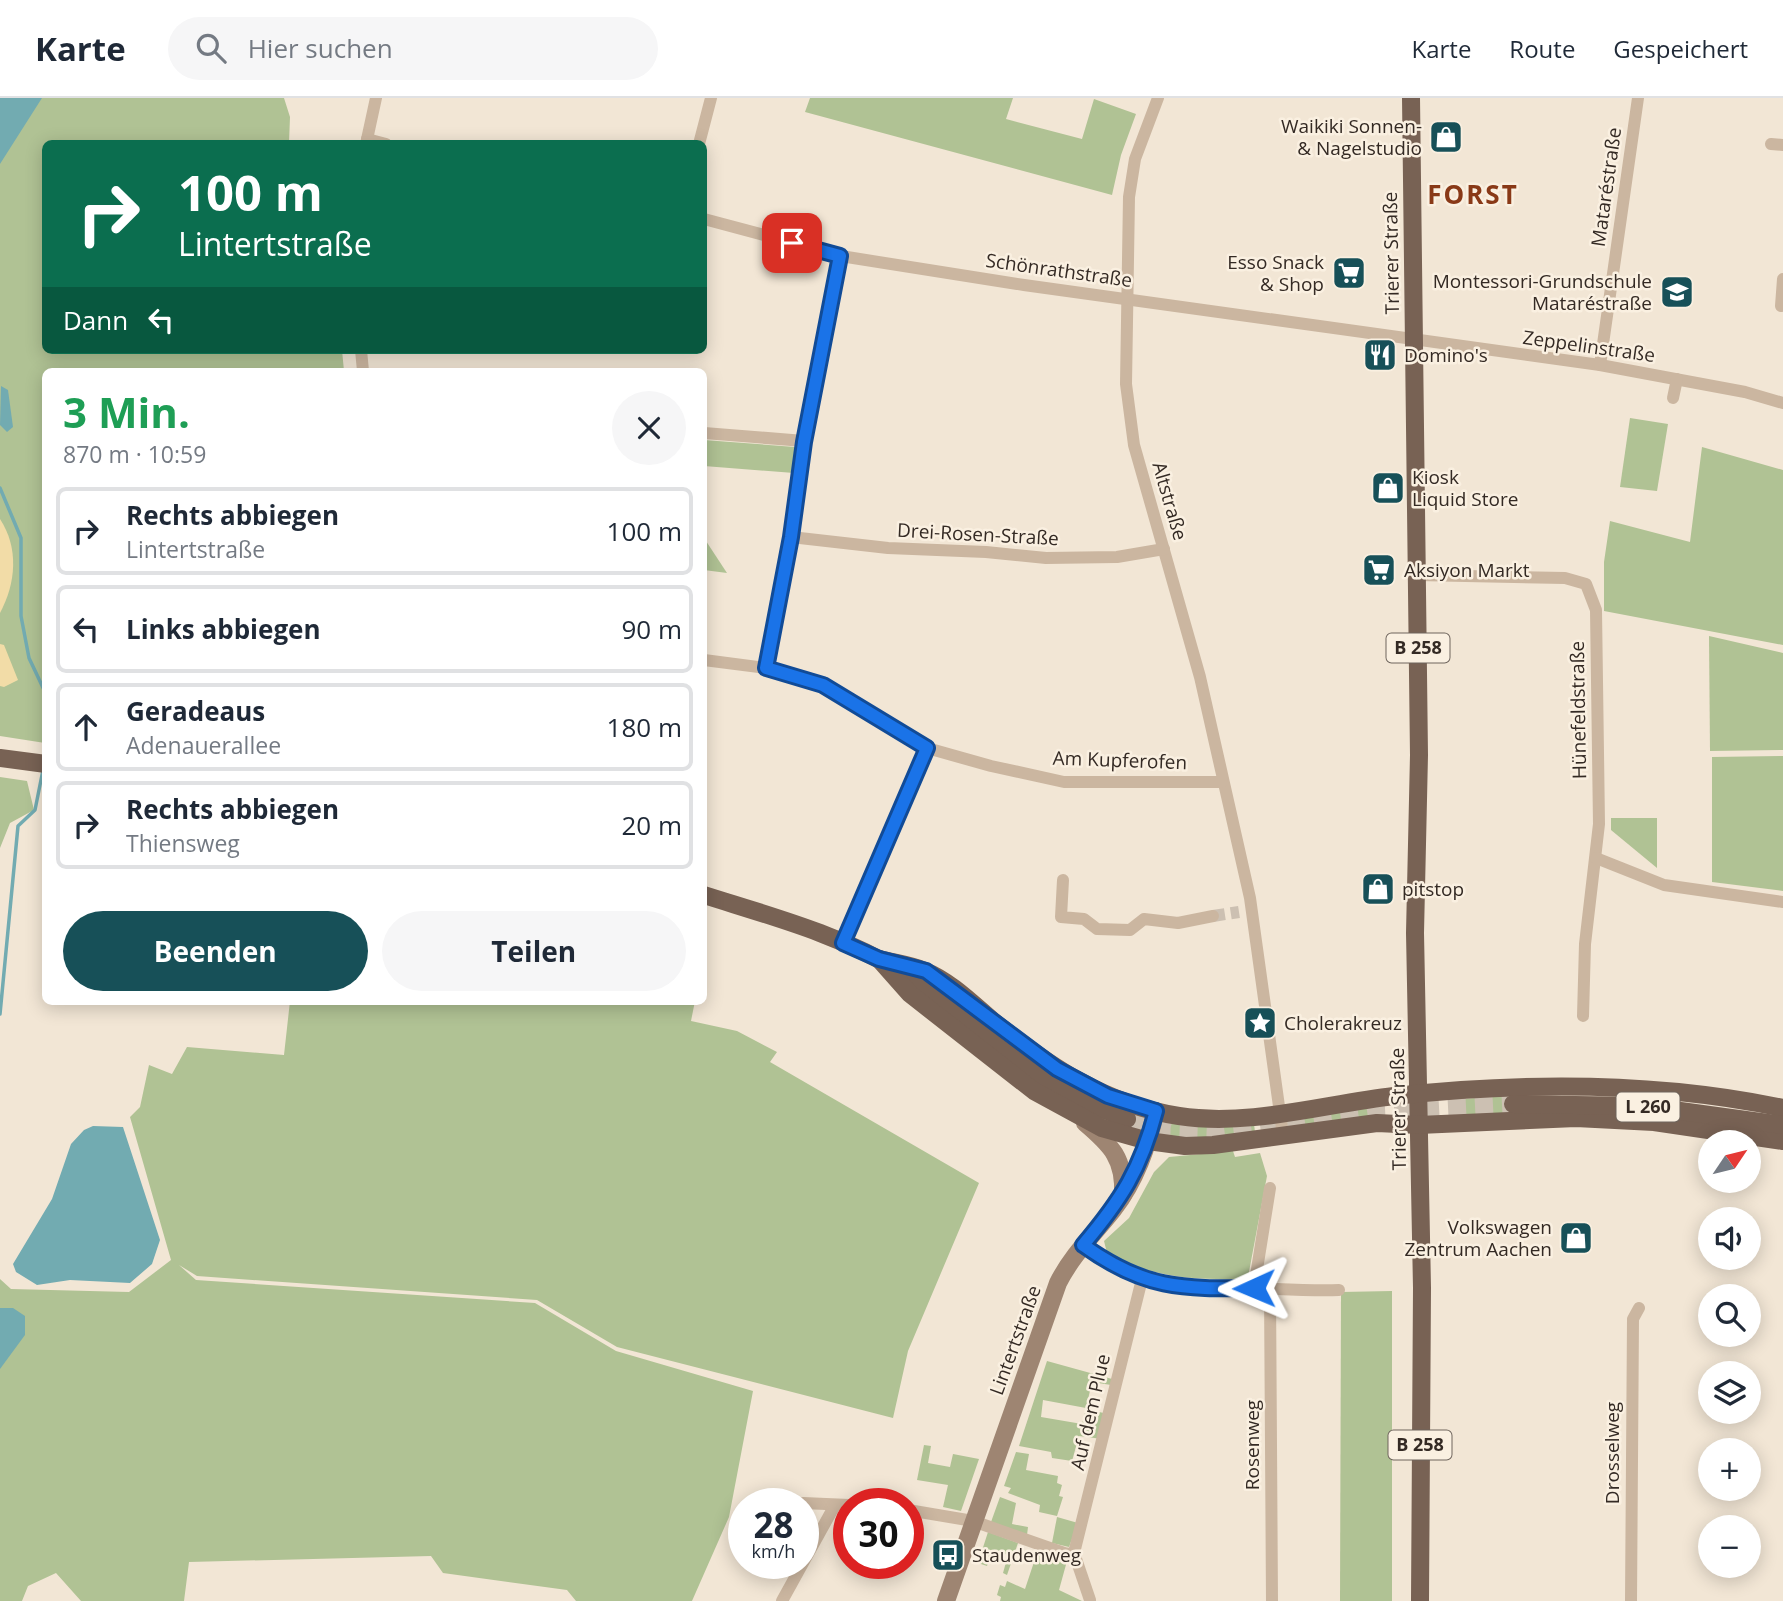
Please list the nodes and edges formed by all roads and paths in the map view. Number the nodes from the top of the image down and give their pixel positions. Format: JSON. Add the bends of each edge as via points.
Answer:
{"nodes":[{"id":1,"x":376,"y":98,"type":"edge"},
{"id":2,"x":711,"y":98,"type":"edge"},
{"id":3,"x":1157,"y":98,"type":"edge"},
{"id":4,"x":1411,"y":98,"type":"edge"},
{"id":5,"x":1638,"y":98,"type":"edge"},
{"id":6,"x":366,"y":140,"type":"edge"},
{"id":7,"x":700,"y":140,"type":"edge"},
{"id":8,"x":707,"y":220,"type":"edge"},
{"id":9,"x":840,"y":256,"type":"junction"},
{"id":10,"x":1783,"y":279,"type":"edge"},
{"id":11,"x":1128,"y":299,"type":"junction"},
{"id":12,"x":1781,"y":306,"type":"dead end"},
{"id":13,"x":1414,"y":338,"type":"junction"},
{"id":14,"x":1600,"y":365,"type":"junction"},
{"id":15,"x":1676,"y":379,"type":"junction"},
{"id":16,"x":1673,"y":398,"type":"dead end"},
{"id":17,"x":1783,"y":403,"type":"edge"},
{"id":18,"x":707,"y":433,"type":"edge"},
{"id":19,"x":804,"y":442,"type":"junction"},
{"id":20,"x":791,"y":537,"type":"junction"},
{"id":21,"x":1164,"y":549,"type":"junction"},
{"id":22,"x":1417,"y":575,"type":"junction"},
{"id":23,"x":707,"y":660,"type":"edge"},
{"id":24,"x":766,"y":668,"type":"junction"},
{"id":25,"x":927,"y":748,"type":"junction"},
{"id":26,"x":0,"y":758,"type":"edge"},
{"id":27,"x":42,"y":764,"type":"edge"},
{"id":28,"x":1222,"y":782,"type":"junction"},
{"id":29,"x":1595,"y":858,"type":"junction"},
{"id":30,"x":1063,"y":880,"type":"dead end"},
{"id":31,"x":707,"y":896,"type":"edge"},
{"id":32,"x":1783,"y":902,"type":"edge"},
{"id":33,"x":1213,"y":916,"type":"tunnel mouth"},
{"id":34,"x":843,"y":943,"type":"junction"},
{"id":35,"x":879,"y":959,"type":"junction"},
{"id":36,"x":1583,"y":1016,"type":"dead end"},
{"id":37,"x":1419,"y":1094,"type":"junction"},
{"id":38,"x":1513,"y":1104,"type":"tunnel mouth"},
{"id":39,"x":1783,"y":1108,"type":"edge"},
{"id":40,"x":1156,"y":1111,"type":"junction"},
{"id":41,"x":1279,"y":1113,"type":"junction"},
{"id":42,"x":1078,"y":1117,"type":"junction"},
{"id":43,"x":1127,"y":1119,"type":"tunnel mouth"},
{"id":44,"x":1419,"y":1125,"type":"junction"},
{"id":45,"x":1783,"y":1125,"type":"edge"},
{"id":46,"x":1283,"y":1135,"type":"junction"},
{"id":47,"x":1148,"y":1141,"type":"junction"},
{"id":48,"x":1783,"y":1141,"type":"edge"},
{"id":49,"x":1270,"y":1188,"type":"dead end"},
{"id":50,"x":1123,"y":1195,"type":"junction"},
{"id":51,"x":1083,"y":1245,"type":"junction"},
{"id":52,"x":1142,"y":1279,"type":"junction"},
{"id":53,"x":1254,"y":1288,"type":"junction"},
{"id":54,"x":1270,"y":1290,"type":"junction"},
{"id":55,"x":1339,"y":1290,"type":"dead end"},
{"id":56,"x":1639,"y":1308,"type":"dead end"},
{"id":57,"x":833,"y":1508,"type":"edge"},
{"id":58,"x":924,"y":1513,"type":"edge"},
{"id":59,"x":973,"y":1521,"type":"junction"},
{"id":60,"x":1074,"y":1553,"type":"junction"},
{"id":61,"x":782,"y":1601,"type":"edge"},
{"id":62,"x":946,"y":1601,"type":"edge"},
{"id":63,"x":1091,"y":1601,"type":"edge"},
{"id":64,"x":1272,"y":1601,"type":"edge"},
{"id":65,"x":1420,"y":1601,"type":"edge"},
{"id":66,"x":1631,"y":1601,"type":"edge"}],
"edges":[{"from":1,"to":6,"type":"street"},
{"from":2,"to":7,"type":"street"},
{"from":3,"to":11,"type":"street","name":"Altstraße","via":[[1135,159],[1129,197]]},
{"from":4,"to":13,"type":"main road","name":"Trierer Straße","number":"B 258"},
{"from":5,"to":14,"type":"street","name":"Mataréstraße"},
{"from":8,"to":9,"type":"street","name":"Schönrathstraße"},
{"from":9,"to":11,"type":"street","name":"Schönrathstraße"},
{"from":9,"to":19,"type":"street"},
{"from":10,"to":12,"type":"street"},
{"from":11,"to":13,"type":"street","name":"Schönrathstraße"},
{"from":11,"to":21,"type":"street","name":"Altstraße","via":[[1126,384],[1134,445]]},
{"from":13,"to":14,"type":"street","name":"Zeppelinstraße"},
{"from":13,"to":22,"type":"main road","name":"Trierer Straße","number":"B 258"},
{"from":14,"to":15,"type":"street","name":"Zeppelinstraße"},
{"from":15,"to":16,"type":"street","name":"Zeppelinstraße"},
{"from":15,"to":17,"type":"street","name":"Zeppelinstraße"},
{"from":18,"to":19,"type":"street"},
{"from":19,"to":20,"type":"street"},
{"from":20,"to":21,"type":"street","name":"Drei-Rosen-Straße","via":[[1046,558],[1117,557]]},
{"from":20,"to":24,"type":"street"},
{"from":21,"to":28,"type":"street","name":"Altstraße","via":[[1200,677]]},
{"from":22,"to":29,"type":"street","name":"Hünefeldstraße","via":[[1565,578],[1586,584],[1596,610],[1599,824]]},
{"from":22,"to":37,"type":"main road","name":"Trierer Straße","number":"B 258"},
{"from":23,"to":24,"type":"street","name":"Am Kupferofen"},
{"from":24,"to":25,"type":"street","name":"Am Kupferofen","via":[[823,685]]},
{"from":25,"to":28,"type":"street","name":"Am Kupferofen","via":[[1064,782]]},
{"from":25,"to":34,"type":"street"},
{"from":26,"to":27,"type":"main road"},
{"from":28,"to":41,"type":"street","name":"Altstraße"},
{"from":29,"to":32,"type":"street","via":[[1664,885]]},
{"from":29,"to":36,"type":"street","name":"Hünefeldstraße"},
{"from":30,"to":33,"type":"street","via":[[1061,917],[1084,919],[1097,929],[1130,930],[1144,919],[1178,923]]},
{"from":31,"to":34,"type":"main road"},
{"from":34,"to":35,"type":"main road"},
{"from":35,"to":40,"type":"main road","via":[[926,971],[1057,1069],[1108,1096]]},
{"from":35,"to":42,"type":"main road","via":[[910,994],[1034,1091]]},
{"from":35,"to":43,"type":"main road","via":[[1057,1087]]},
{"from":37,"to":39,"type":"main road","via":[[1591,1086],[1700,1094]]},
{"from":37,"to":41,"type":"main road"},
{"from":37,"to":44,"type":"main road","name":"Trierer Straße","number":"B 258"},
{"from":38,"to":45,"type":"main road","number":"L 260","via":[[1644,1107]]},
{"from":40,"to":41,"type":"main road","via":[[1212,1119]]},
{"from":40,"to":47,"type":"main road","name":"Lintertstraße"},
{"from":41,"to":46,"type":"street","name":"Altstraße"},
{"from":42,"to":47,"type":"main road"},
{"from":42,"to":50,"type":"main road","via":[[1117,1152]]},
{"from":44,"to":46,"type":"main road","via":[[1377,1123]]},
{"from":44,"to":48,"type":"main road","via":[[1623,1120]]},
{"from":44,"to":65,"type":"main road","name":"Trierer Straße","number":"B 258"},
{"from":46,"to":47,"type":"main road","via":[[1213,1145]]},
{"from":47,"to":50,"type":"main road","name":"Lintertstraße"},
{"from":49,"to":53,"type":"street"},
{"from":50,"to":51,"type":"main road","name":"Lintertstraße"},
{"from":51,"to":52,"type":"street"},
{"from":51,"to":59,"type":"main road","name":"Lintertstraße","via":[[1058,1283]]},
{"from":52,"to":53,"type":"street","via":[[1193,1289]]},
{"from":52,"to":60,"type":"street","name":"Auf dem Plue"},
{"from":53,"to":54,"type":"street"},
{"from":54,"to":55,"type":"street"},
{"from":54,"to":64,"type":"street","name":"Rosenweg"},
{"from":56,"to":66,"type":"street","name":"Drosselweg","via":[[1633,1319]]},
{"from":57,"to":61,"type":"street"},
{"from":58,"to":59,"type":"street"},
{"from":59,"to":60,"type":"street"},
{"from":59,"to":62,"type":"main road","name":"Lintertstraße"},
{"from":60,"to":63,"type":"street"}]}
